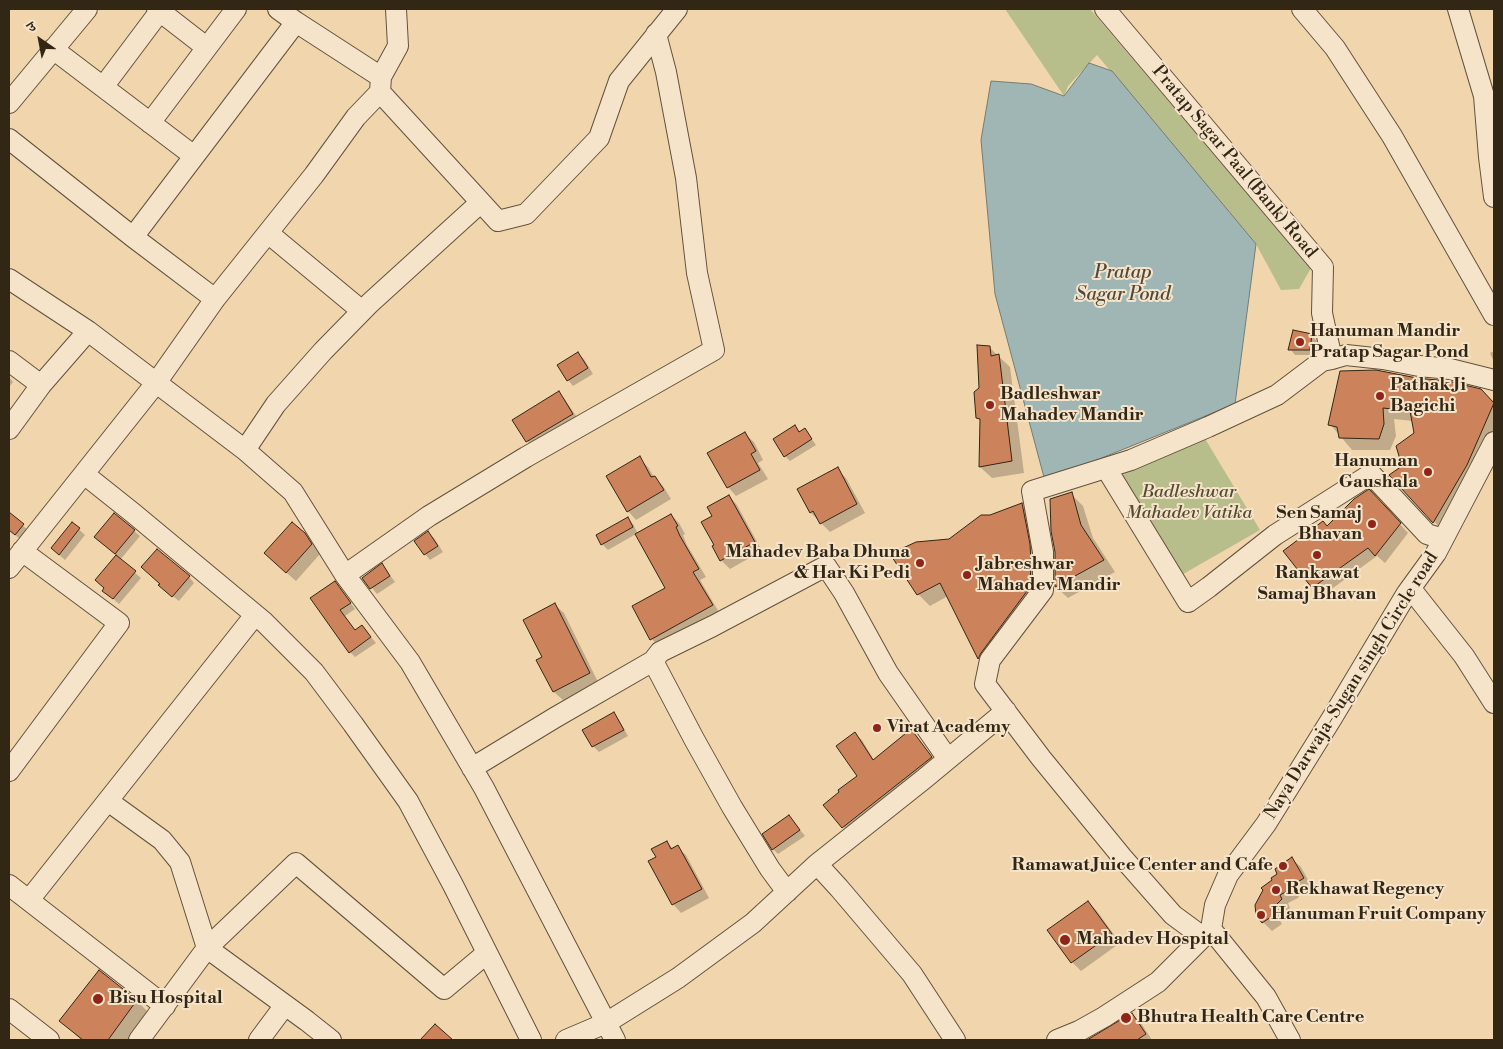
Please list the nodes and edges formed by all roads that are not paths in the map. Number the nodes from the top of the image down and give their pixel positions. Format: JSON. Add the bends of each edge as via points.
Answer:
{"nodes":[{"id":1,"x":87,"y":9,"type":"edge"},
{"id":2,"x":236,"y":9,"type":"edge"},
{"id":3,"x":278,"y":9,"type":"edge"},
{"id":4,"x":396,"y":9,"type":"edge"},
{"id":5,"x":677,"y":9,"type":"edge"},
{"id":6,"x":1106,"y":9,"type":"edge"},
{"id":7,"x":1302,"y":9,"type":"edge"},
{"id":8,"x":1458,"y":9,"type":"edge"},
{"id":9,"x":159,"y":10,"type":"edge"},
{"id":10,"x":296,"y":22,"type":"junction"},
{"id":11,"x":656,"y":34,"type":"junction"},
{"id":12,"x":206,"y":47,"type":"junction"},
{"id":13,"x":54,"y":49,"type":"junction"},
{"id":14,"x":380,"y":84,"type":"junction"},
{"id":15,"x":103,"y":87,"type":"junction"},
{"id":16,"x":9,"y":103,"type":"edge"},
{"id":17,"x":150,"y":122,"type":"junction"},
{"id":18,"x":9,"y":139,"type":"edge"},
{"id":19,"x":194,"y":156,"type":"junction"},
{"id":20,"x":1494,"y":197,"type":"edge"},
{"id":21,"x":480,"y":203,"type":"junction"},
{"id":22,"x":268,"y":233,"type":"junction"},
{"id":23,"x":133,"y":237,"type":"junction"},
{"id":24,"x":9,"y":278,"type":"edge"},
{"id":25,"x":1488,"y":291,"type":"edge"},
{"id":26,"x":215,"y":299,"type":"junction"},
{"id":27,"x":362,"y":311,"type":"junction"},
{"id":28,"x":1494,"y":315,"type":"edge"},
{"id":29,"x":88,"y":331,"type":"junction"},
{"id":30,"x":1332,"y":358,"type":"junction"},
{"id":31,"x":9,"y":361,"type":"edge"},
{"id":32,"x":1494,"y":380,"type":"edge"},
{"id":33,"x":156,"y":383,"type":"junction"},
{"id":34,"x":41,"y":385,"type":"junction"},
{"id":35,"x":9,"y":429,"type":"edge"},
{"id":36,"x":245,"y":450,"type":"junction"},
{"id":37,"x":1492,"y":455,"type":"edge"},
{"id":38,"x":1106,"y":468,"type":"junction"},
{"id":39,"x":84,"y":474,"type":"junction"},
{"id":40,"x":1443,"y":539,"type":"junction"},
{"id":41,"x":22,"y":551,"type":"junction"},
{"id":42,"x":9,"y":568,"type":"edge"},
{"id":43,"x":345,"y":575,"type":"junction"},
{"id":44,"x":1411,"y":589,"type":"junction"},
{"id":45,"x":255,"y":615,"type":"junction"},
{"id":46,"x":653,"y":661,"type":"junction"},
{"id":47,"x":1494,"y":703,"type":"edge"},
{"id":48,"x":1006,"y":711,"type":"junction"},
{"id":49,"x":948,"y":759,"type":"junction"},
{"id":50,"x":472,"y":768,"type":"junction"},
{"id":51,"x":9,"y":771,"type":"edge"},
{"id":52,"x":108,"y":801,"type":"junction"},
{"id":53,"x":817,"y":864,"type":"junction"},
{"id":54,"x":9,"y":885,"type":"edge"},
{"id":55,"x":787,"y":892,"type":"junction"},
{"id":56,"x":29,"y":900,"type":"junction"},
{"id":57,"x":1207,"y":933,"type":"junction"},
{"id":58,"x":207,"y":948,"type":"junction"},
{"id":59,"x":487,"y":953,"type":"junction"},
{"id":60,"x":285,"y":1005,"type":"junction"},
{"id":61,"x":165,"y":1006,"type":"junction"},
{"id":62,"x":9,"y":1009,"type":"edge"},
{"id":63,"x":611,"y":1032,"type":"edge"},
{"id":64,"x":49,"y":1040,"type":"edge"},
{"id":65,"x":139,"y":1040,"type":"edge"},
{"id":66,"x":259,"y":1040,"type":"edge"},
{"id":67,"x":331,"y":1040,"type":"edge"},
{"id":68,"x":531,"y":1040,"type":"edge"},
{"id":69,"x":566,"y":1040,"type":"edge"},
{"id":70,"x":955,"y":1040,"type":"edge"},
{"id":71,"x":1057,"y":1040,"type":"edge"},
{"id":72,"x":1290,"y":1040,"type":"edge"}],
"edges":[{"from":1,"to":13,"type":"street"},
{"from":2,"to":12,"type":"street"},
{"from":3,"to":10,"type":"street"},
{"from":4,"to":14,"type":"street","via":[[398,46]]},
{"from":5,"to":11,"type":"street"},
{"from":6,"to":30,"type":"street","name":"Pratap Sagar Paal (Bank) Road","via":[[1323,267],[1322,313]]},
{"from":7,"to":25,"type":"street","via":[[1334,48]]},
{"from":8,"to":20,"type":"street","via":[[1484,96]]},
{"from":9,"to":12,"type":"street"},
{"from":9,"to":15,"type":"street"},
{"from":10,"to":14,"type":"street"},
{"from":10,"to":19,"type":"street"},
{"from":11,"to":21,"type":"street","via":[[619,81],[599,138],[526,214],[498,221]]},
{"from":11,"to":43,"type":"street","via":[[686,178],[698,273],[714,350],[526,456],[429,516]]},
{"from":12,"to":17,"type":"street"},
{"from":13,"to":15,"type":"street"},
{"from":13,"to":16,"type":"street"},
{"from":14,"to":21,"type":"street"},
{"from":14,"to":22,"type":"street"},
{"from":15,"to":17,"type":"street"},
{"from":17,"to":19,"type":"street"},
{"from":18,"to":23,"type":"street"},
{"from":19,"to":23,"type":"street"},
{"from":21,"to":27,"type":"street"},
{"from":22,"to":26,"type":"street"},
{"from":22,"to":27,"type":"street"},
{"from":23,"to":26,"type":"street"},
{"from":24,"to":29,"type":"street"},
{"from":25,"to":28,"type":"street"},
{"from":26,"to":33,"type":"street"},
{"from":27,"to":36,"type":"street","via":[[276,404]]},
{"from":29,"to":33,"type":"street"},
{"from":29,"to":34,"type":"street"},
{"from":30,"to":32,"type":"street","via":[[1346,355],[1383,359],[1450,369]]},
{"from":30,"to":38,"type":"street","via":[[1322,361],[1277,395]]},
{"from":31,"to":34,"type":"street"},
{"from":33,"to":36,"type":"street"},
{"from":33,"to":39,"type":"street"},
{"from":34,"to":35,"type":"street"},
{"from":36,"to":43,"type":"street","via":[[293,492]]},
{"from":37,"to":40,"type":"street","name":"Naya Darwaja-Sugan singh Circle road"},
{"from":38,"to":40,"type":"street","via":[[1188,602],[1275,535],[1371,474],[1427,534]]},
{"from":38,"to":48,"type":"street","via":[[1032,491],[1043,552],[1043,590],[990,660],[985,684]]},
{"from":39,"to":41,"type":"street"},
{"from":39,"to":45,"type":"street"},
{"from":40,"to":44,"type":"street","name":"Naya Darwaja-Sugan singh Circle road"},
{"from":41,"to":42,"type":"street"},
{"from":41,"to":51,"type":"street","via":[[119,623]]},
{"from":43,"to":50,"type":"street","via":[[410,662]]},
{"from":44,"to":47,"type":"street","via":[[1464,656]]},
{"from":44,"to":57,"type":"street","name":"Naya Darwaja-Sugan singh Circle road","via":[[1266,824],[1228,875]]},
{"from":45,"to":52,"type":"street"},
{"from":45,"to":59,"type":"street","via":[[314,672],[408,801]]},
{"from":46,"to":49,"type":"street","via":[[660,652],[826,566],[888,674]]},
{"from":46,"to":50,"type":"street"},
{"from":46,"to":55,"type":"street","via":[[732,808]]},
{"from":48,"to":49,"type":"street"},
{"from":48,"to":57,"type":"street","via":[[1053,773],[1173,915]]},
{"from":49,"to":53,"type":"street"},
{"from":50,"to":63,"type":"street"},
{"from":52,"to":56,"type":"street"},
{"from":52,"to":58,"type":"street","via":[[162,840],[180,862]]},
{"from":53,"to":55,"type":"street"},
{"from":53,"to":70,"type":"street","via":[[912,974]]},
{"from":54,"to":56,"type":"street"},
{"from":55,"to":63,"type":"street","via":[[753,923]]},
{"from":56,"to":61,"type":"street"},
{"from":57,"to":71,"type":"street","via":[[1158,982],[1080,1031]]},
{"from":57,"to":72,"type":"street","via":[[1266,997]]},
{"from":58,"to":59,"type":"street","via":[[296,863],[444,989]]},
{"from":58,"to":60,"type":"street"},
{"from":58,"to":61,"type":"street"},
{"from":59,"to":68,"type":"street"},
{"from":60,"to":66,"type":"street"},
{"from":60,"to":67,"type":"street"},
{"from":61,"to":65,"type":"street"},
{"from":62,"to":64,"type":"street"},
{"from":63,"to":69,"type":"street"}]}
